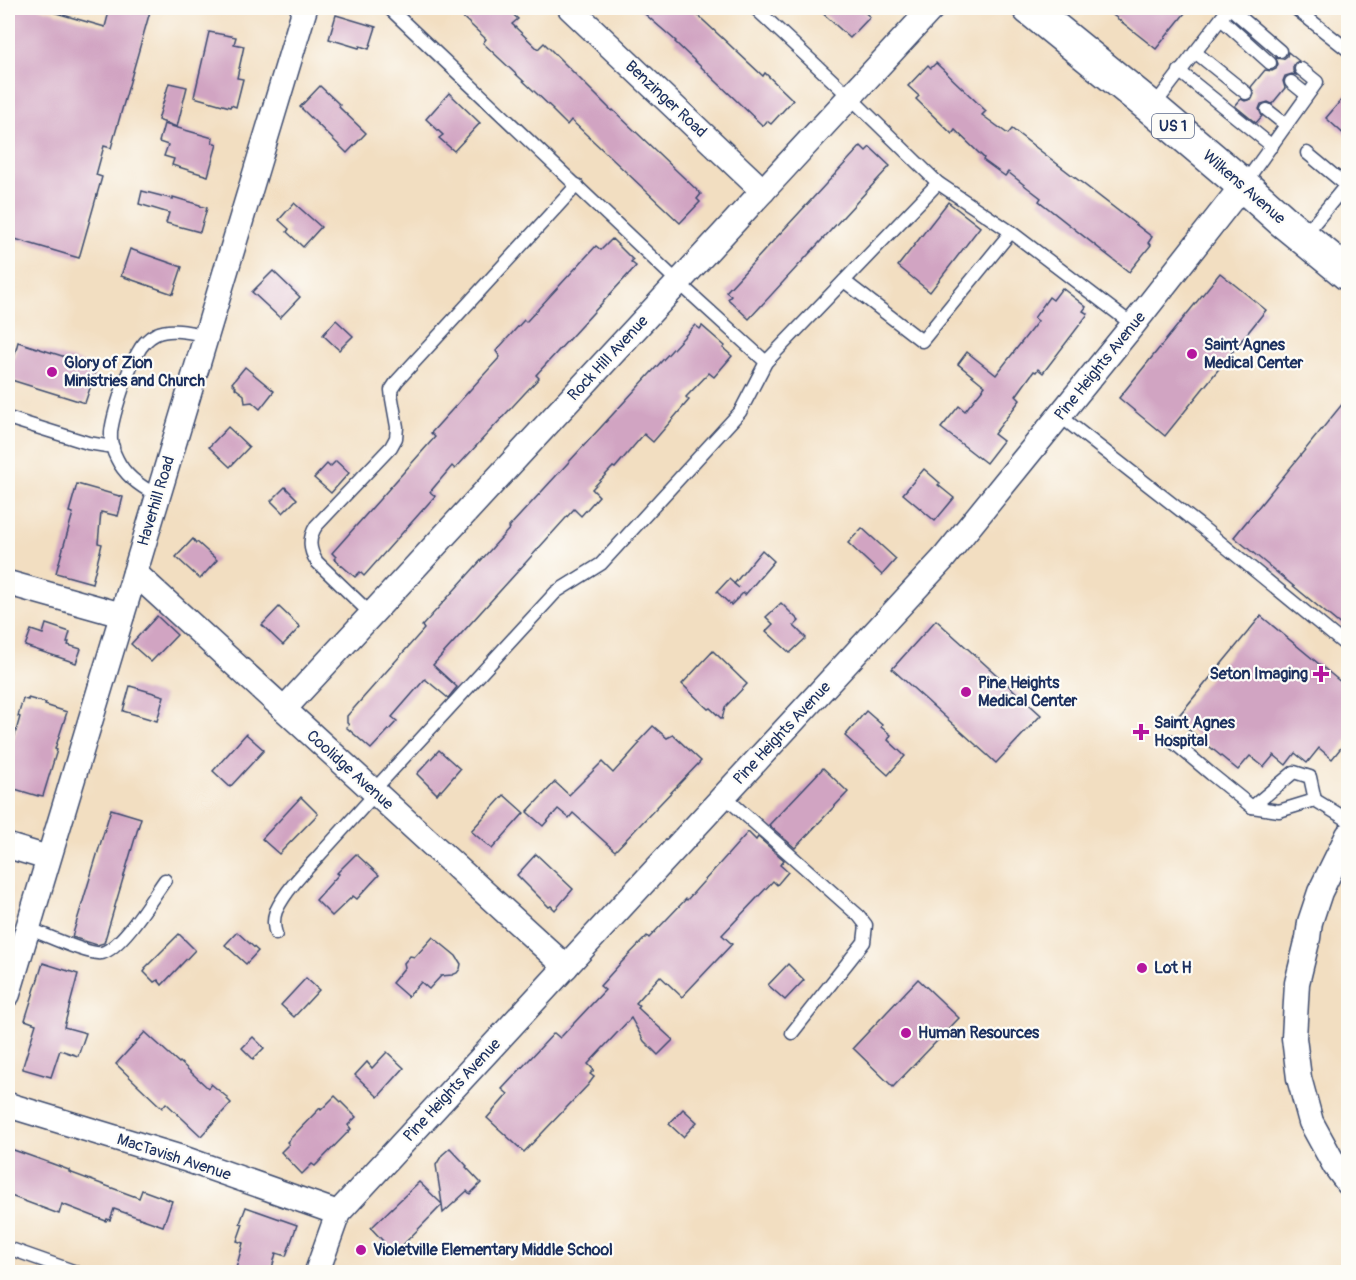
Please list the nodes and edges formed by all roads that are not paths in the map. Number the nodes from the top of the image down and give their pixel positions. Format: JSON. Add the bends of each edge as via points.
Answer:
{"nodes":[{"id":1,"x":305,"y":8,"type":"edge"},
{"id":2,"x":388,"y":8,"type":"edge"},
{"id":3,"x":570,"y":8,"type":"edge"},
{"id":4,"x":755,"y":8,"type":"edge"},
{"id":5,"x":932,"y":8,"type":"edge"},
{"id":6,"x":1029,"y":8,"type":"edge"},
{"id":7,"x":1230,"y":8,"type":"edge"},
{"id":8,"x":1295,"y":8,"type":"edge"},
{"id":9,"x":1221,"y":19,"type":"junction"},
{"id":10,"x":1348,"y":50,"type":"edge"},
{"id":11,"x":1280,"y":51,"type":"dead end"},
{"id":12,"x":1195,"y":52,"type":"junction"},
{"id":13,"x":1270,"y":63,"type":"dead end"},
{"id":14,"x":1301,"y":69,"type":"dead end"},
{"id":15,"x":1179,"y":71,"type":"junction"},
{"id":16,"x":1291,"y":82,"type":"dead end"},
{"id":17,"x":1246,"y":93,"type":"dead end"},
{"id":18,"x":1307,"y":95,"type":"junction"},
{"id":19,"x":850,"y":97,"type":"junction"},
{"id":20,"x":1152,"y":108,"type":"junction"},
{"id":21,"x":1267,"y":110,"type":"dead end"},
{"id":22,"x":1286,"y":125,"type":"junction"},
{"id":23,"x":1272,"y":146,"type":"junction"},
{"id":24,"x":1307,"y":153,"type":"dead end"},
{"id":25,"x":938,"y":183,"type":"junction"},
{"id":26,"x":577,"y":185,"type":"junction"},
{"id":27,"x":1243,"y":185,"type":"junction"},
{"id":28,"x":1347,"y":186,"type":"edge"},
{"id":29,"x":763,"y":191,"type":"junction"},
{"id":30,"x":1011,"y":232,"type":"junction"},
{"id":31,"x":1303,"y":237,"type":"junction"},
{"id":32,"x":1345,"y":265,"type":"edge"},
{"id":33,"x":844,"y":281,"type":"junction"},
{"id":34,"x":678,"y":282,"type":"junction"},
{"id":35,"x":1133,"y":325,"type":"junction"},
{"id":36,"x":206,"y":335,"type":"junction"},
{"id":37,"x":766,"y":362,"type":"junction"},
{"id":38,"x":1059,"y":416,"type":"junction"},
{"id":39,"x":8,"y":418,"type":"edge"},
{"id":40,"x":113,"y":447,"type":"junction"},
{"id":41,"x":157,"y":495,"type":"junction"},
{"id":42,"x":135,"y":573,"type":"junction"},
{"id":43,"x":8,"y":583,"type":"edge"},
{"id":44,"x":371,"y":614,"type":"junction"},
{"id":45,"x":122,"y":615,"type":"junction"},
{"id":46,"x":1348,"y":647,"type":"edge"},
{"id":47,"x":284,"y":709,"type":"junction"},
{"id":48,"x":1172,"y":741,"type":"dead end"},
{"id":49,"x":374,"y":792,"type":"junction"},
{"id":50,"x":724,"y":796,"type":"junction"},
{"id":51,"x":1315,"y":800,"type":"junction"},
{"id":52,"x":1252,"y":807,"type":"junction"},
{"id":53,"x":1348,"y":820,"type":"edge"},
{"id":54,"x":1348,"y":835,"type":"edge"},
{"id":55,"x":8,"y":846,"type":"edge"},
{"id":56,"x":48,"y":858,"type":"junction"},
{"id":57,"x":165,"y":880,"type":"dead end"},
{"id":58,"x":27,"y":928,"type":"junction"},
{"id":59,"x":276,"y":933,"type":"dead end"},
{"id":60,"x":566,"y":967,"type":"junction"},
{"id":61,"x":8,"y":994,"type":"edge"},
{"id":62,"x":792,"y":1033,"type":"dead end"},
{"id":63,"x":8,"y":1105,"type":"edge"},
{"id":64,"x":1348,"y":1183,"type":"edge"},
{"id":65,"x":338,"y":1213,"type":"junction"},
{"id":66,"x":8,"y":1248,"type":"edge"},
{"id":67,"x":62,"y":1270,"type":"edge"},
{"id":68,"x":76,"y":1272,"type":"edge"},
{"id":69,"x":317,"y":1272,"type":"edge"}],
"edges":[{"from":1,"to":36,"type":"street","name":"Haverhill Road"},
{"from":2,"to":26,"type":"lane"},
{"from":3,"to":29,"type":"street","name":"Benzinger Road"},
{"from":4,"to":19,"type":"lane"},
{"from":5,"to":19,"type":"street","name":"Rock Hill Avenue"},
{"from":6,"to":20,"type":"main road","name":"Wilkens Avenue","number":"US 1"},
{"from":7,"to":9,"type":"lane"},
{"from":7,"to":11,"type":"lane"},
{"from":8,"to":10,"type":"lane"},
{"from":9,"to":12,"type":"lane"},
{"from":9,"to":13,"type":"lane"},
{"from":12,"to":15,"type":"lane"},
{"from":12,"to":17,"type":"lane"},
{"from":14,"to":18,"type":"lane","via":[[1317,82]]},
{"from":15,"to":20,"type":"lane"},
{"from":15,"to":23,"type":"lane"},
{"from":16,"to":18,"type":"lane"},
{"from":18,"to":22,"type":"lane"},
{"from":19,"to":25,"type":"lane"},
{"from":19,"to":29,"type":"street","name":"Rock Hill Avenue"},
{"from":20,"to":27,"type":"main road","name":"Wilkens Avenue","number":"US 1"},
{"from":21,"to":22,"type":"lane"},
{"from":22,"to":23,"type":"lane"},
{"from":23,"to":27,"type":"lane"},
{"from":24,"to":28,"type":"lane"},
{"from":25,"to":30,"type":"lane"},
{"from":25,"to":33,"type":"lane"},
{"from":26,"to":34,"type":"lane"},
{"from":26,"to":44,"type":"lane","via":[[397,381],[391,390],[397,427],[391,447],[311,534],[310,545],[317,562]]},
{"from":27,"to":31,"type":"main road","name":"Wilkens Avenue","number":"US 1"},
{"from":27,"to":35,"type":"street","name":"Pine Heights Avenue"},
{"from":28,"to":31,"type":"lane"},
{"from":29,"to":34,"type":"street","name":"Rock Hill Avenue"},
{"from":30,"to":33,"type":"lane","via":[[922,341]]},
{"from":30,"to":35,"type":"lane"},
{"from":31,"to":32,"type":"main road","name":"Wilkens Avenue","number":"US 1"},
{"from":33,"to":37,"type":"lane"},
{"from":34,"to":37,"type":"lane"},
{"from":34,"to":44,"type":"street","name":"Rock Hill Avenue"},
{"from":35,"to":38,"type":"street","name":"Pine Heights Avenue"},
{"from":36,"to":40,"type":"lane","via":[[168,331],[146,342],[134,359],[123,390],[113,423]]},
{"from":36,"to":41,"type":"street","name":"Haverhill Road"},
{"from":37,"to":49,"type":"lane","via":[[740,412],[601,564],[556,592]]},
{"from":38,"to":46,"type":"lane"},
{"from":38,"to":50,"type":"street","name":"Pine Heights Avenue","via":[[943,559]]},
{"from":39,"to":40,"type":"lane"},
{"from":40,"to":41,"type":"lane","via":[[123,470],[142,488]]},
{"from":41,"to":42,"type":"street","name":"Haverhill Road"},
{"from":42,"to":45,"type":"street","name":"Haverhill Road"},
{"from":42,"to":47,"type":"street","name":"Coolidge Avenue"},
{"from":43,"to":45,"type":"street"},
{"from":44,"to":47,"type":"street","name":"Rock Hill Avenue"},
{"from":45,"to":56,"type":"street","name":"Haverhill Road"},
{"from":47,"to":49,"type":"street","name":"Coolidge Avenue"},
{"from":48,"to":52,"type":"lane"},
{"from":49,"to":59,"type":"lane","via":[[287,894],[274,917]]},
{"from":49,"to":60,"type":"street","name":"Coolidge Avenue"},
{"from":50,"to":60,"type":"street","name":"Pine Heights Avenue"},
{"from":50,"to":62,"type":"lane","via":[[866,925],[864,942]]},
{"from":51,"to":52,"type":"lane","via":[[1279,811]]},
{"from":51,"to":52,"type":"lane","via":[[1310,777],[1294,772]]},
{"from":51,"to":53,"type":"lane"},
{"from":54,"to":64,"type":"street","via":[[1310,922],[1297,983],[1294,1038],[1299,1078],[1311,1122]]},
{"from":55,"to":56,"type":"street"},
{"from":56,"to":58,"type":"street","name":"Haverhill Road"},
{"from":57,"to":58,"type":"lane","via":[[127,933],[101,954]]},
{"from":58,"to":61,"type":"street","name":"Haverhill Road"},
{"from":60,"to":65,"type":"street","name":"Pine Heights Avenue"},
{"from":63,"to":65,"type":"street","name":"MacTavish Avenue","via":[[185,1159]]},
{"from":65,"to":69,"type":"street","name":"Pine Heights Avenue"},
{"from":66,"to":67,"type":"lane"},
{"from":67,"to":68,"type":"lane"}]}
